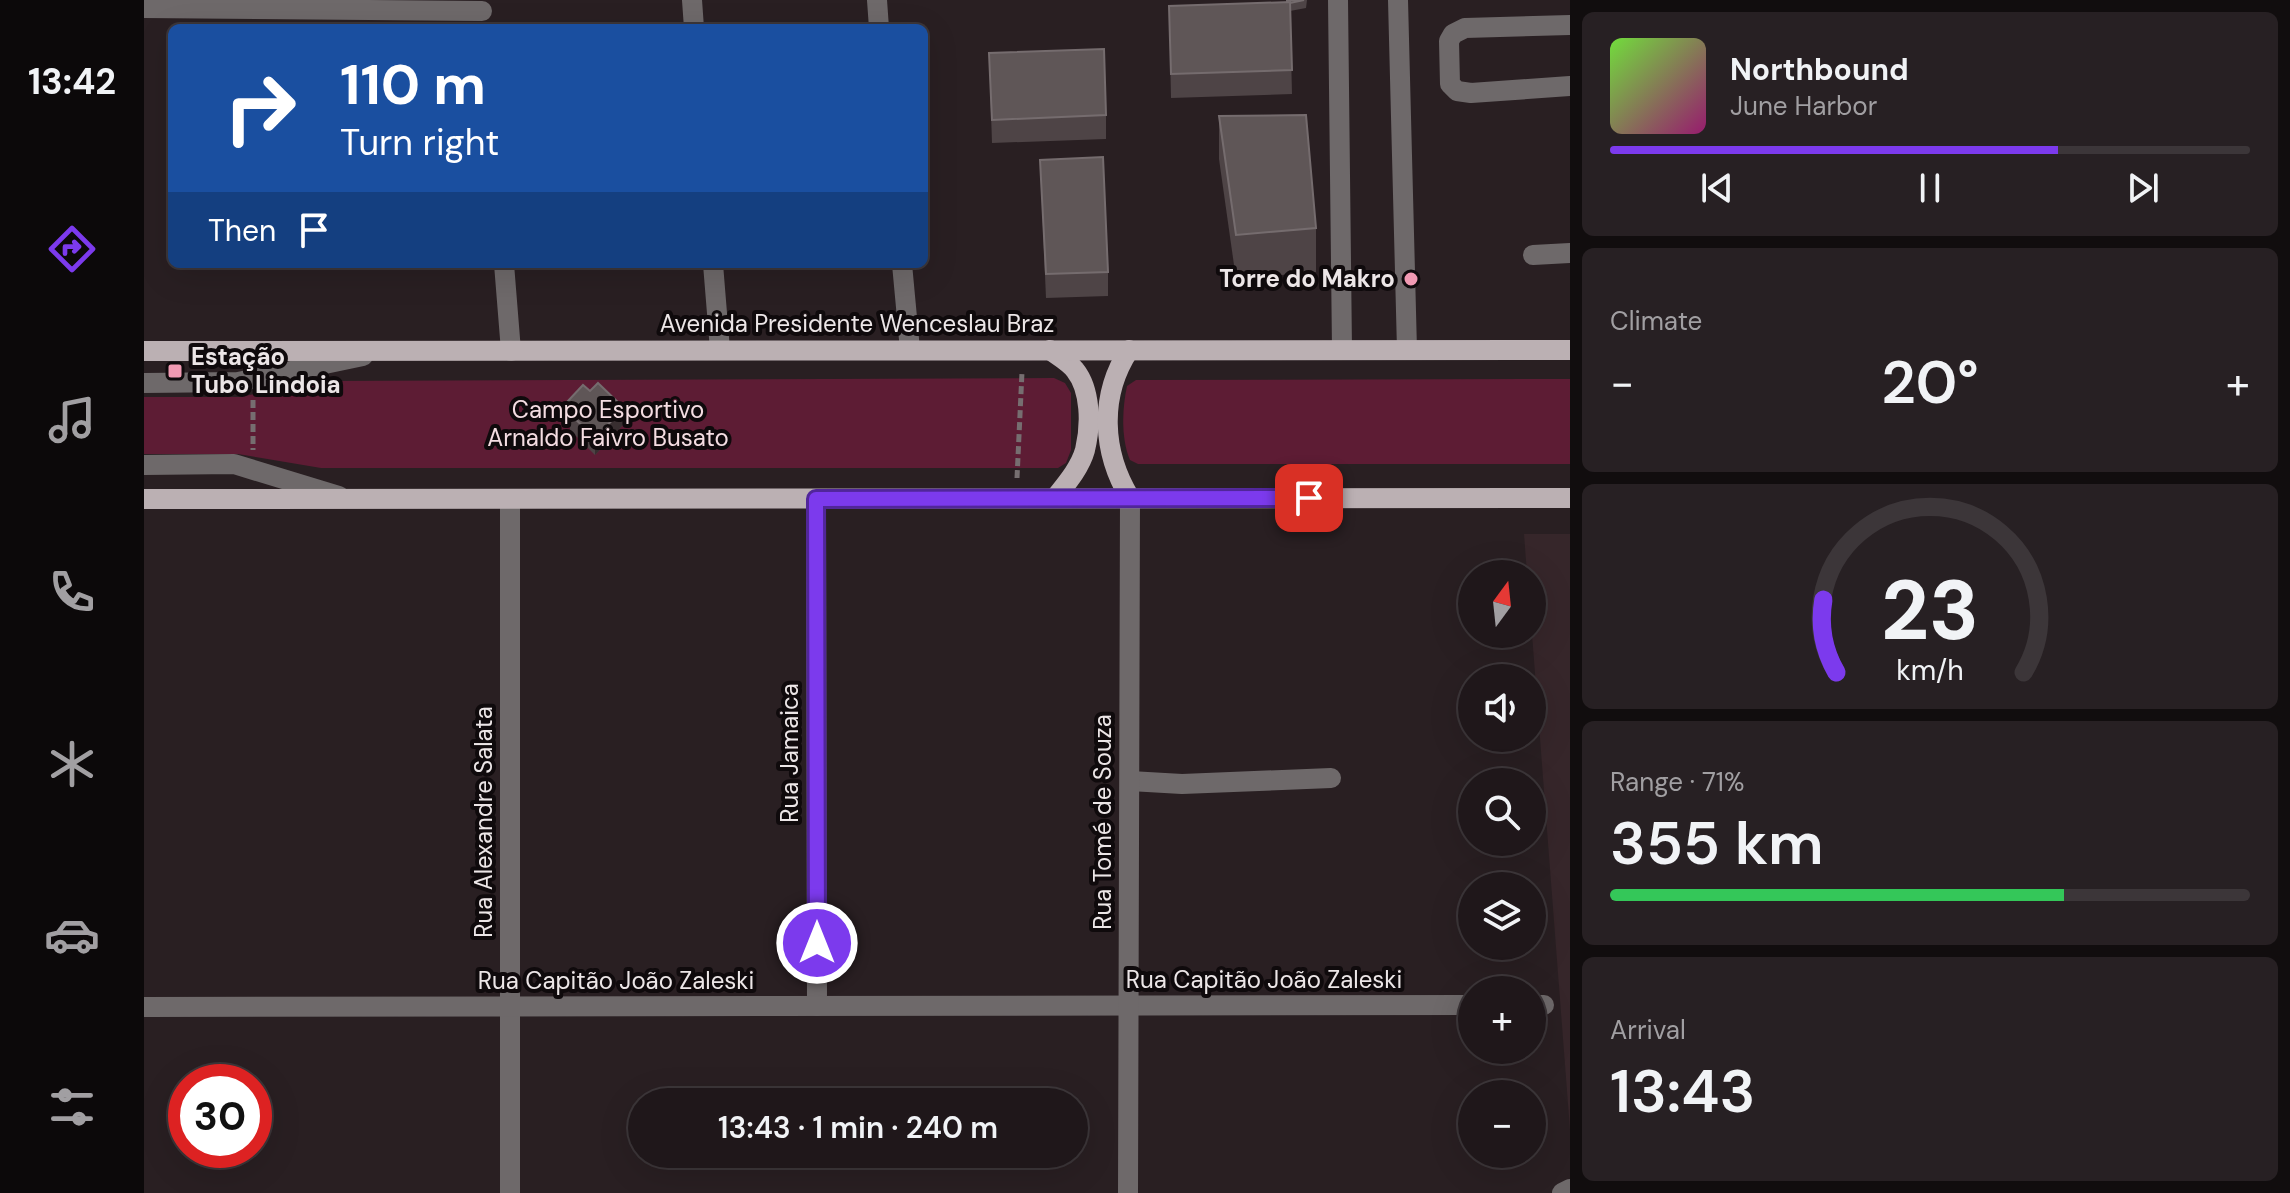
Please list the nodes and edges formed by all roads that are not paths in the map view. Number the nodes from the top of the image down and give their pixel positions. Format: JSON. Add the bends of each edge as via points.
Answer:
{"nodes":[{"id":1,"x":692,"y":0,"type":"edge"},
{"id":2,"x":877,"y":0,"type":"edge"},
{"id":3,"x":1338,"y":0,"type":"edge"},
{"id":4,"x":1398,"y":0,"type":"edge"},
{"id":5,"x":144,"y":8,"type":"edge"},
{"id":6,"x":482,"y":13,"type":"edge"},
{"id":7,"x":694,"y":24,"type":"edge"},
{"id":8,"x":879,"y":24,"type":"edge"},
{"id":9,"x":1570,"y":25,"type":"edge"},
{"id":10,"x":1570,"y":86,"type":"edge"},
{"id":11,"x":1570,"y":253,"type":"edge"},
{"id":12,"x":1533,"y":255,"type":"dead end"},
{"id":13,"x":504,"y":268,"type":"edge"},
{"id":14,"x":713,"y":268,"type":"edge"},
{"id":15,"x":902,"y":268,"type":"edge"},
{"id":16,"x":720,"y":350,"type":"junction"},
{"id":17,"x":910,"y":350,"type":"junction"},
{"id":18,"x":1050,"y":350,"type":"junction"},
{"id":19,"x":1129,"y":350,"type":"junction"},
{"id":20,"x":1342,"y":350,"type":"junction"},
{"id":21,"x":1407,"y":350,"type":"junction"},
{"id":22,"x":1570,"y":350,"type":"edge"},
{"id":23,"x":144,"y":351,"type":"edge"},
{"id":24,"x":386,"y":351,"type":"junction"},
{"id":25,"x":511,"y":351,"type":"junction"},
{"id":26,"x":144,"y":383,"type":"edge"},
{"id":27,"x":144,"y":465,"type":"edge"},
{"id":28,"x":1055,"y":498,"type":"junction"},
{"id":29,"x":1130,"y":498,"type":"junction"},
{"id":30,"x":1570,"y":498,"type":"edge"},
{"id":31,"x":144,"y":499,"type":"edge"},
{"id":32,"x":348,"y":499,"type":"junction"},
{"id":33,"x":510,"y":499,"type":"junction"},
{"id":34,"x":816,"y":499,"type":"junction"},
{"id":35,"x":1331,"y":778,"type":"dead end"},
{"id":36,"x":1130,"y":781,"type":"junction"},
{"id":37,"x":1458,"y":1005,"type":"edge"},
{"id":38,"x":817,"y":1006,"type":"junction"},
{"id":39,"x":1129,"y":1006,"type":"junction"},
{"id":40,"x":144,"y":1007,"type":"edge"},
{"id":41,"x":510,"y":1007,"type":"junction"},
{"id":42,"x":1570,"y":1189,"type":"edge"},
{"id":43,"x":510,"y":1193,"type":"edge"},
{"id":44,"x":1128,"y":1193,"type":"edge"},
{"id":45,"x":1562,"y":1193,"type":"edge"}],
"edges":[{"from":1,"to":7,"type":"street"},
{"from":2,"to":8,"type":"street"},
{"from":3,"to":20,"type":"street"},
{"from":4,"to":21,"type":"street"},
{"from":5,"to":6,"type":"street"},
{"from":9,"to":10,"type":"street","via":[[1465,28],[1449,41],[1450,84],[1457,91]]},
{"from":11,"to":12,"type":"street"},
{"from":13,"to":25,"type":"street"},
{"from":14,"to":16,"type":"street"},
{"from":15,"to":17,"type":"street"},
{"from":16,"to":17,"type":"main road","name":"Avenida Presidente Wenceslau Braz"},
{"from":16,"to":25,"type":"main road","name":"Avenida Presidente Wenceslau Braz"},
{"from":17,"to":18,"type":"main road","name":"Avenida Presidente Wenceslau Braz"},
{"from":18,"to":19,"type":"main road","name":"Avenida Presidente Wenceslau Braz"},
{"from":18,"to":28,"type":"main road","via":[[1074,369],[1086,389],[1088,422],[1085,450]]},
{"from":19,"to":20,"type":"main road","name":"Avenida Presidente Wenceslau Braz"},
{"from":19,"to":29,"type":"main road","via":[[1116,370],[1108,424],[1109,450]]},
{"from":20,"to":21,"type":"main road","name":"Avenida Presidente Wenceslau Braz"},
{"from":21,"to":22,"type":"main road","name":"Avenida Presidente Wenceslau Braz"},
{"from":23,"to":24,"type":"main road","name":"Avenida Presidente Wenceslau Braz"},
{"from":24,"to":25,"type":"main road","name":"Avenida Presidente Wenceslau Braz"},
{"from":24,"to":26,"type":"street","via":[[238,382]]},
{"from":27,"to":32,"type":"street","via":[[234,464]]},
{"from":28,"to":29,"type":"main road"},
{"from":28,"to":34,"type":"main road"},
{"from":29,"to":30,"type":"main road"},
{"from":29,"to":36,"type":"street","name":"Rua Tomé de Souza"},
{"from":31,"to":32,"type":"main road"},
{"from":32,"to":33,"type":"main road"},
{"from":33,"to":34,"type":"main road"},
{"from":33,"to":41,"type":"street","name":"Rua Alexandre Salata"},
{"from":34,"to":38,"type":"street","name":"Rua Jamaica"},
{"from":35,"to":36,"type":"street"},
{"from":36,"to":39,"type":"street","name":"Rua Tomé de Souza"},
{"from":37,"to":39,"type":"street","name":"Rua Capitão João Zaleski"},
{"from":38,"to":39,"type":"street","name":"Rua Capitão João Zaleski"},
{"from":38,"to":41,"type":"street","name":"Rua Capitão João Zaleski"},
{"from":39,"to":44,"type":"street","name":"Rua Tomé de Souza"},
{"from":40,"to":41,"type":"street","name":"Rua Capitão João Zaleski"},
{"from":41,"to":43,"type":"street","name":"Rua Alexandre Salata"},
{"from":42,"to":45,"type":"street"}]}
